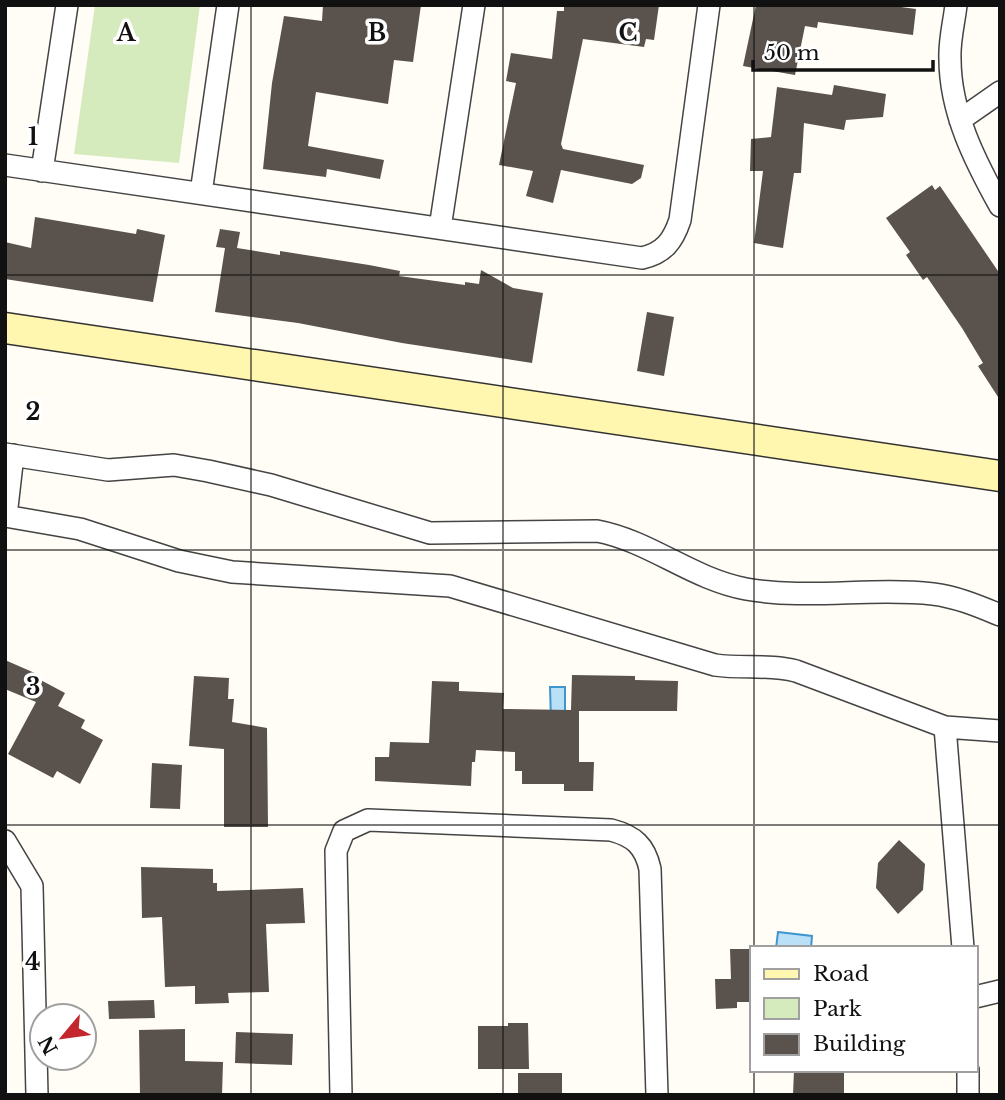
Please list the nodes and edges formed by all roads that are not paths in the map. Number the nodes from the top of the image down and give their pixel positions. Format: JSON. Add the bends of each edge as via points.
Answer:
{"nodes":[{"id":1,"x":66,"y":5,"type":"edge"},
{"id":2,"x":228,"y":5,"type":"edge"},
{"id":3,"x":474,"y":5,"type":"edge"},
{"id":4,"x":709,"y":5,"type":"edge"},
{"id":5,"x":956,"y":5,"type":"edge"},
{"id":6,"x":1000,"y":92,"type":"edge"},
{"id":7,"x":960,"y":120,"type":"junction"},
{"id":8,"x":5,"y":165,"type":"edge"},
{"id":9,"x":42,"y":171,"type":"junction"},
{"id":10,"x":201,"y":193,"type":"junction"},
{"id":11,"x":1000,"y":206,"type":"edge"},
{"id":12,"x":440,"y":229,"type":"junction"},
{"id":13,"x":5,"y":328,"type":"edge"},
{"id":14,"x":9,"y":455,"type":"edge"},
{"id":15,"x":1000,"y":476,"type":"edge"},
{"id":16,"x":6,"y":516,"type":"edge"},
{"id":17,"x":1000,"y":615,"type":"edge"},
{"id":18,"x":945,"y":727,"type":"junction"},
{"id":19,"x":1000,"y":732,"type":"edge"},
{"id":20,"x":5,"y":841,"type":"edge"},
{"id":21,"x":963,"y":946,"type":"edge"},
{"id":22,"x":1000,"y":991,"type":"edge"},
{"id":23,"x":977,"y":997,"type":"edge"},
{"id":24,"x":968,"y":1072,"type":"edge"},
{"id":25,"x":37,"y":1095,"type":"edge"},
{"id":26,"x":341,"y":1095,"type":"edge"},
{"id":27,"x":657,"y":1095,"type":"edge"},
{"id":28,"x":968,"y":1095,"type":"edge"}],
"edges":[{"from":1,"to":9,"type":"street"},
{"from":2,"to":10,"type":"street"},
{"from":3,"to":12,"type":"street"},
{"from":4,"to":12,"type":"street","via":[[680,220],[667,247],[642,258]]},
{"from":5,"to":7,"type":"street","via":[[949,58]]},
{"from":6,"to":7,"type":"street"},
{"from":7,"to":11,"type":"street","via":[[976,164]]},
{"from":8,"to":9,"type":"street"},
{"from":9,"to":10,"type":"street"},
{"from":10,"to":12,"type":"street"},
{"from":13,"to":15,"type":"main road"},
{"from":14,"to":16,"type":"street"},
{"from":14,"to":17,"type":"street","via":[[108,470],[174,465],[208,471],[430,533],[597,531],[636,543],[717,583],[796,593],[934,594]]},
{"from":16,"to":18,"type":"street","via":[[80,530],[179,561],[232,572],[471,590],[715,665],[796,671]]},
{"from":18,"to":19,"type":"street"},
{"from":18,"to":21,"type":"street"},
{"from":20,"to":25,"type":"street","via":[[32,886]]},
{"from":22,"to":23,"type":"street"},
{"from":24,"to":28,"type":"street"},
{"from":26,"to":27,"type":"street","via":[[335,850],[344,831],[368,820],[611,830],[638,842],[648,855],[650,869]]}]}
